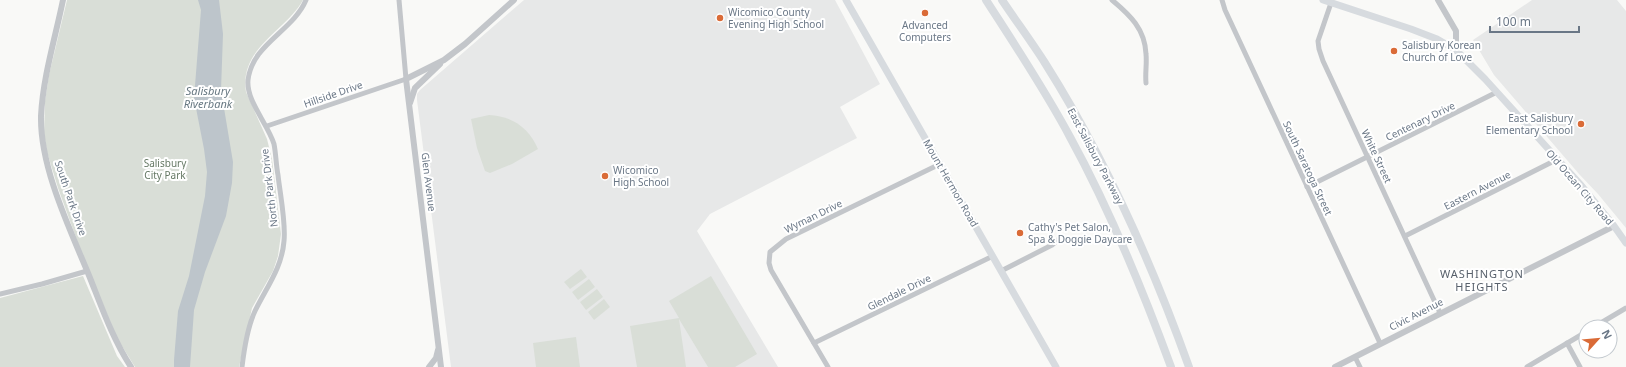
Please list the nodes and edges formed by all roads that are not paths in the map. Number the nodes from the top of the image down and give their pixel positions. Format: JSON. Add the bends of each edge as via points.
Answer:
{"nodes":[{"id":1,"x":306,"y":0,"type":"edge"},
{"id":2,"x":399,"y":0,"type":"edge"},
{"id":3,"x":514,"y":0,"type":"edge"},
{"id":4,"x":846,"y":0,"type":"edge"},
{"id":5,"x":986,"y":0,"type":"edge"},
{"id":6,"x":1002,"y":0,"type":"edge"},
{"id":7,"x":1112,"y":0,"type":"edge"},
{"id":8,"x":1222,"y":0,"type":"edge"},
{"id":9,"x":1323,"y":0,"type":"edge"},
{"id":10,"x":1438,"y":0,"type":"edge"},
{"id":11,"x":64,"y":1,"type":"edge"},
{"id":12,"x":1332,"y":3,"type":"junction"},
{"id":13,"x":1456,"y":50,"type":"junction"},
{"id":14,"x":444,"y":60,"type":"junction"},
{"id":15,"x":406,"y":79,"type":"junction"},
{"id":16,"x":1146,"y":83,"type":"dead end"},
{"id":17,"x":1497,"y":92,"type":"junction"},
{"id":18,"x":409,"y":106,"type":"junction"},
{"id":19,"x":267,"y":126,"type":"junction"},
{"id":20,"x":1367,"y":157,"type":"junction"},
{"id":21,"x":1556,"y":160,"type":"junction"},
{"id":22,"x":940,"y":164,"type":"junction"},
{"id":23,"x":1307,"y":187,"type":"junction"},
{"id":24,"x":1614,"y":226,"type":"junction"},
{"id":25,"x":1405,"y":236,"type":"junction"},
{"id":26,"x":1059,"y":239,"type":"dead end"},
{"id":27,"x":1626,"y":243,"type":"edge"},
{"id":28,"x":993,"y":256,"type":"junction"},
{"id":29,"x":87,"y":271,"type":"junction"},
{"id":30,"x":1001,"y":271,"type":"junction"},
{"id":31,"x":0,"y":294,"type":"edge"},
{"id":32,"x":1146,"y":300,"type":"junction"},
{"id":33,"x":1626,"y":308,"type":"edge"},
{"id":34,"x":1440,"y":313,"type":"junction"},
{"id":35,"x":1607,"y":319,"type":"edge"},
{"id":36,"x":1175,"y":329,"type":"junction"},
{"id":37,"x":1578,"y":337,"type":"edge"},
{"id":38,"x":814,"y":343,"type":"junction"},
{"id":39,"x":1380,"y":343,"type":"junction"},
{"id":40,"x":1567,"y":343,"type":"junction"},
{"id":41,"x":440,"y":347,"type":"junction"},
{"id":42,"x":1354,"y":357,"type":"junction"},
{"id":43,"x":131,"y":367,"type":"edge"},
{"id":44,"x":242,"y":367,"type":"edge"},
{"id":45,"x":429,"y":367,"type":"edge"},
{"id":46,"x":441,"y":367,"type":"edge"},
{"id":47,"x":828,"y":367,"type":"edge"},
{"id":48,"x":1056,"y":367,"type":"edge"},
{"id":49,"x":1165,"y":367,"type":"edge"},
{"id":50,"x":1171,"y":367,"type":"edge"},
{"id":51,"x":1189,"y":367,"type":"edge"},
{"id":52,"x":1194,"y":367,"type":"edge"},
{"id":53,"x":1335,"y":367,"type":"edge"},
{"id":54,"x":1360,"y":367,"type":"edge"},
{"id":55,"x":1527,"y":367,"type":"edge"},
{"id":56,"x":1580,"y":367,"type":"edge"}],
"edges":[{"from":1,"to":19,"type":"street","name":"North Park Drive","via":[[294,19],[266,46],[250,72],[249,89]]},
{"from":2,"to":15,"type":"street","name":"Glen Avenue"},
{"from":3,"to":14,"type":"street"},
{"from":4,"to":22,"type":"main road","name":"Mount Hermon Road"},
{"from":5,"to":32,"type":"main road","name":"East Salisbury Parkway","via":[[1070,136],[1102,200]]},
{"from":6,"to":36,"type":"main road","name":"East Salisbury Parkway","via":[[1045,62],[1081,125],[1127,215]]},
{"from":7,"to":16,"type":"street","via":[[1133,18],[1143,38],[1146,47]]},
{"from":8,"to":23,"type":"street","name":"South Saratoga Street"},
{"from":9,"to":12,"type":"main road","name":"Old Ocean City Road"},
{"from":10,"to":13,"type":"street","via":[[1456,31]]},
{"from":11,"to":29,"type":"street","name":"South Park Drive","via":[[44,88],[42,130],[48,168]]},
{"from":12,"to":13,"type":"main road","name":"Old Ocean City Road","via":[[1421,32]]},
{"from":12,"to":20,"type":"street","name":"White Street","via":[[1318,41],[1319,49]]},
{"from":13,"to":17,"type":"main road","name":"Old Ocean City Road"},
{"from":14,"to":15,"type":"street"},
{"from":14,"to":18,"type":"street","via":[[415,88]]},
{"from":15,"to":18,"type":"street","name":"Glen Avenue"},
{"from":15,"to":19,"type":"street","name":"Hillside Drive"},
{"from":17,"to":20,"type":"street","name":"Centenary Drive"},
{"from":17,"to":21,"type":"main road","name":"Old Ocean City Road"},
{"from":18,"to":41,"type":"street","name":"Glen Avenue"},
{"from":19,"to":44,"type":"street","name":"North Park Drive","via":[[274,145],[284,242],[276,273],[254,312]]},
{"from":20,"to":23,"type":"street","name":"Centenary Drive"},
{"from":20,"to":25,"type":"street","name":"White Street"},
{"from":21,"to":24,"type":"main road","name":"Old Ocean City Road","via":[[1580,184]]},
{"from":21,"to":25,"type":"street","name":"Eastern Avenue"},
{"from":22,"to":28,"type":"main road","name":"Mount Hermon Road"},
{"from":22,"to":38,"type":"street","name":"Wyman Drive","via":[[786,239],[770,252],[768,263],[771,270]]},
{"from":23,"to":39,"type":"street","name":"South Saratoga Street"},
{"from":24,"to":27,"type":"main road","name":"Old Ocean City Road"},
{"from":24,"to":34,"type":"street","name":"Civic Avenue"},
{"from":25,"to":34,"type":"street","name":"White Street"},
{"from":26,"to":30,"type":"street"},
{"from":28,"to":30,"type":"main road","name":"Mount Hermon Road"},
{"from":28,"to":38,"type":"street","name":"Glendale Drive"},
{"from":29,"to":31,"type":"street"},
{"from":29,"to":43,"type":"street","name":"South Park Drive","via":[[120,351]]},
{"from":30,"to":48,"type":"main road","name":"Mount Hermon Road"},
{"from":32,"to":49,"type":"main road","via":[[1148,321]]},
{"from":32,"to":50,"type":"main road","name":"East Salisbury Parkway"},
{"from":33,"to":35,"type":"street"},
{"from":34,"to":39,"type":"street","name":"Civic Avenue"},
{"from":36,"to":51,"type":"main road","name":"East Salisbury Parkway"},
{"from":36,"to":52,"type":"main road","via":[[1187,346]]},
{"from":37,"to":40,"type":"street"},
{"from":38,"to":47,"type":"street","name":"Wyman Drive"},
{"from":39,"to":42,"type":"street","name":"Civic Avenue"},
{"from":40,"to":55,"type":"street"},
{"from":40,"to":56,"type":"street"},
{"from":41,"to":45,"type":"street"},
{"from":41,"to":46,"type":"street","name":"Glen Avenue"},
{"from":42,"to":53,"type":"street","name":"Civic Avenue"},
{"from":42,"to":54,"type":"street"}]}
